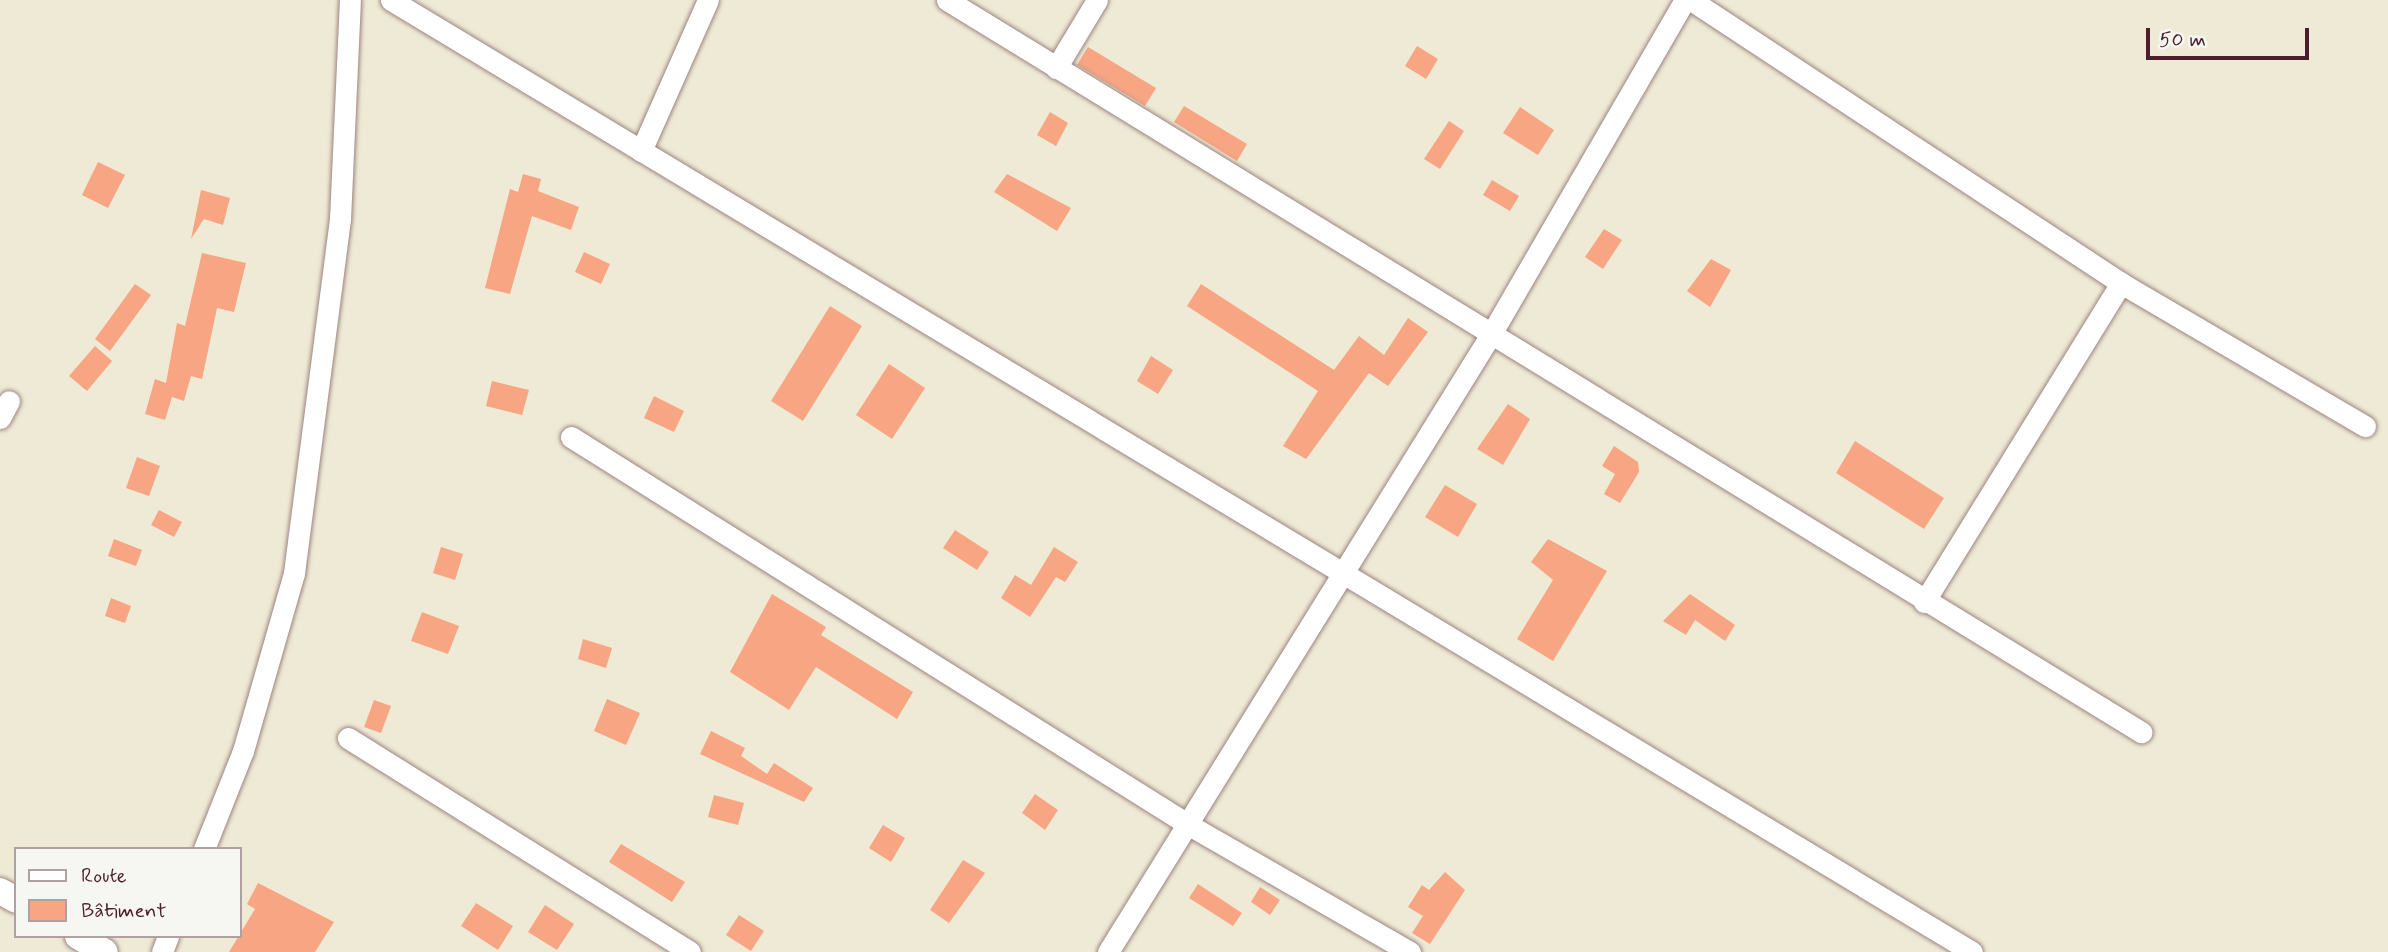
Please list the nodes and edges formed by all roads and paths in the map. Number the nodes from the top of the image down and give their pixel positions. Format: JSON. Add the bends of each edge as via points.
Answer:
{"nodes":[{"id":1,"x":350,"y":0,"type":"edge"},
{"id":2,"x":391,"y":0,"type":"edge"},
{"id":3,"x":708,"y":0,"type":"edge"},
{"id":4,"x":947,"y":0,"type":"edge"},
{"id":5,"x":1097,"y":0,"type":"edge"},
{"id":6,"x":1685,"y":0,"type":"edge"},
{"id":7,"x":1691,"y":0,"type":"edge"},
{"id":8,"x":1056,"y":68,"type":"junction"},
{"id":9,"x":641,"y":151,"type":"junction"},
{"id":10,"x":2121,"y":283,"type":"junction"},
{"id":11,"x":1490,"y":335,"type":"junction"},
{"id":12,"x":2365,"y":426,"type":"dead end"},
{"id":13,"x":571,"y":437,"type":"dead end"},
{"id":14,"x":1344,"y":575,"type":"junction"},
{"id":15,"x":1924,"y":602,"type":"junction"},
{"id":16,"x":2140,"y":732,"type":"dead end"},
{"id":17,"x":348,"y":738,"type":"dead end"},
{"id":18,"x":1189,"y":825,"type":"junction"},
{"id":19,"x":205,"y":847,"type":"edge"},
{"id":20,"x":81,"y":938,"type":"edge"},
{"id":21,"x":105,"y":952,"type":"edge"},
{"id":22,"x":690,"y":952,"type":"edge"},
{"id":23,"x":1108,"y":952,"type":"edge"},
{"id":24,"x":1410,"y":952,"type":"edge"},
{"id":25,"x":1972,"y":952,"type":"edge"}],
"edges":[{"from":1,"to":19,"type":"street","via":[[340,219],[294,573],[243,751]]},
{"from":2,"to":9,"type":"street"},
{"from":3,"to":9,"type":"street"},
{"from":4,"to":8,"type":"street"},
{"from":5,"to":8,"type":"street"},
{"from":6,"to":11,"type":"street"},
{"from":7,"to":10,"type":"street"},
{"from":8,"to":11,"type":"street"},
{"from":9,"to":14,"type":"street"},
{"from":10,"to":12,"type":"street"},
{"from":10,"to":15,"type":"street"},
{"from":11,"to":14,"type":"street"},
{"from":11,"to":15,"type":"street"},
{"from":13,"to":18,"type":"street"},
{"from":14,"to":18,"type":"street"},
{"from":14,"to":25,"type":"street"},
{"from":15,"to":16,"type":"street"},
{"from":17,"to":22,"type":"street"},
{"from":18,"to":23,"type":"street"},
{"from":18,"to":24,"type":"street"},
{"from":20,"to":21,"type":"main road"}]}
